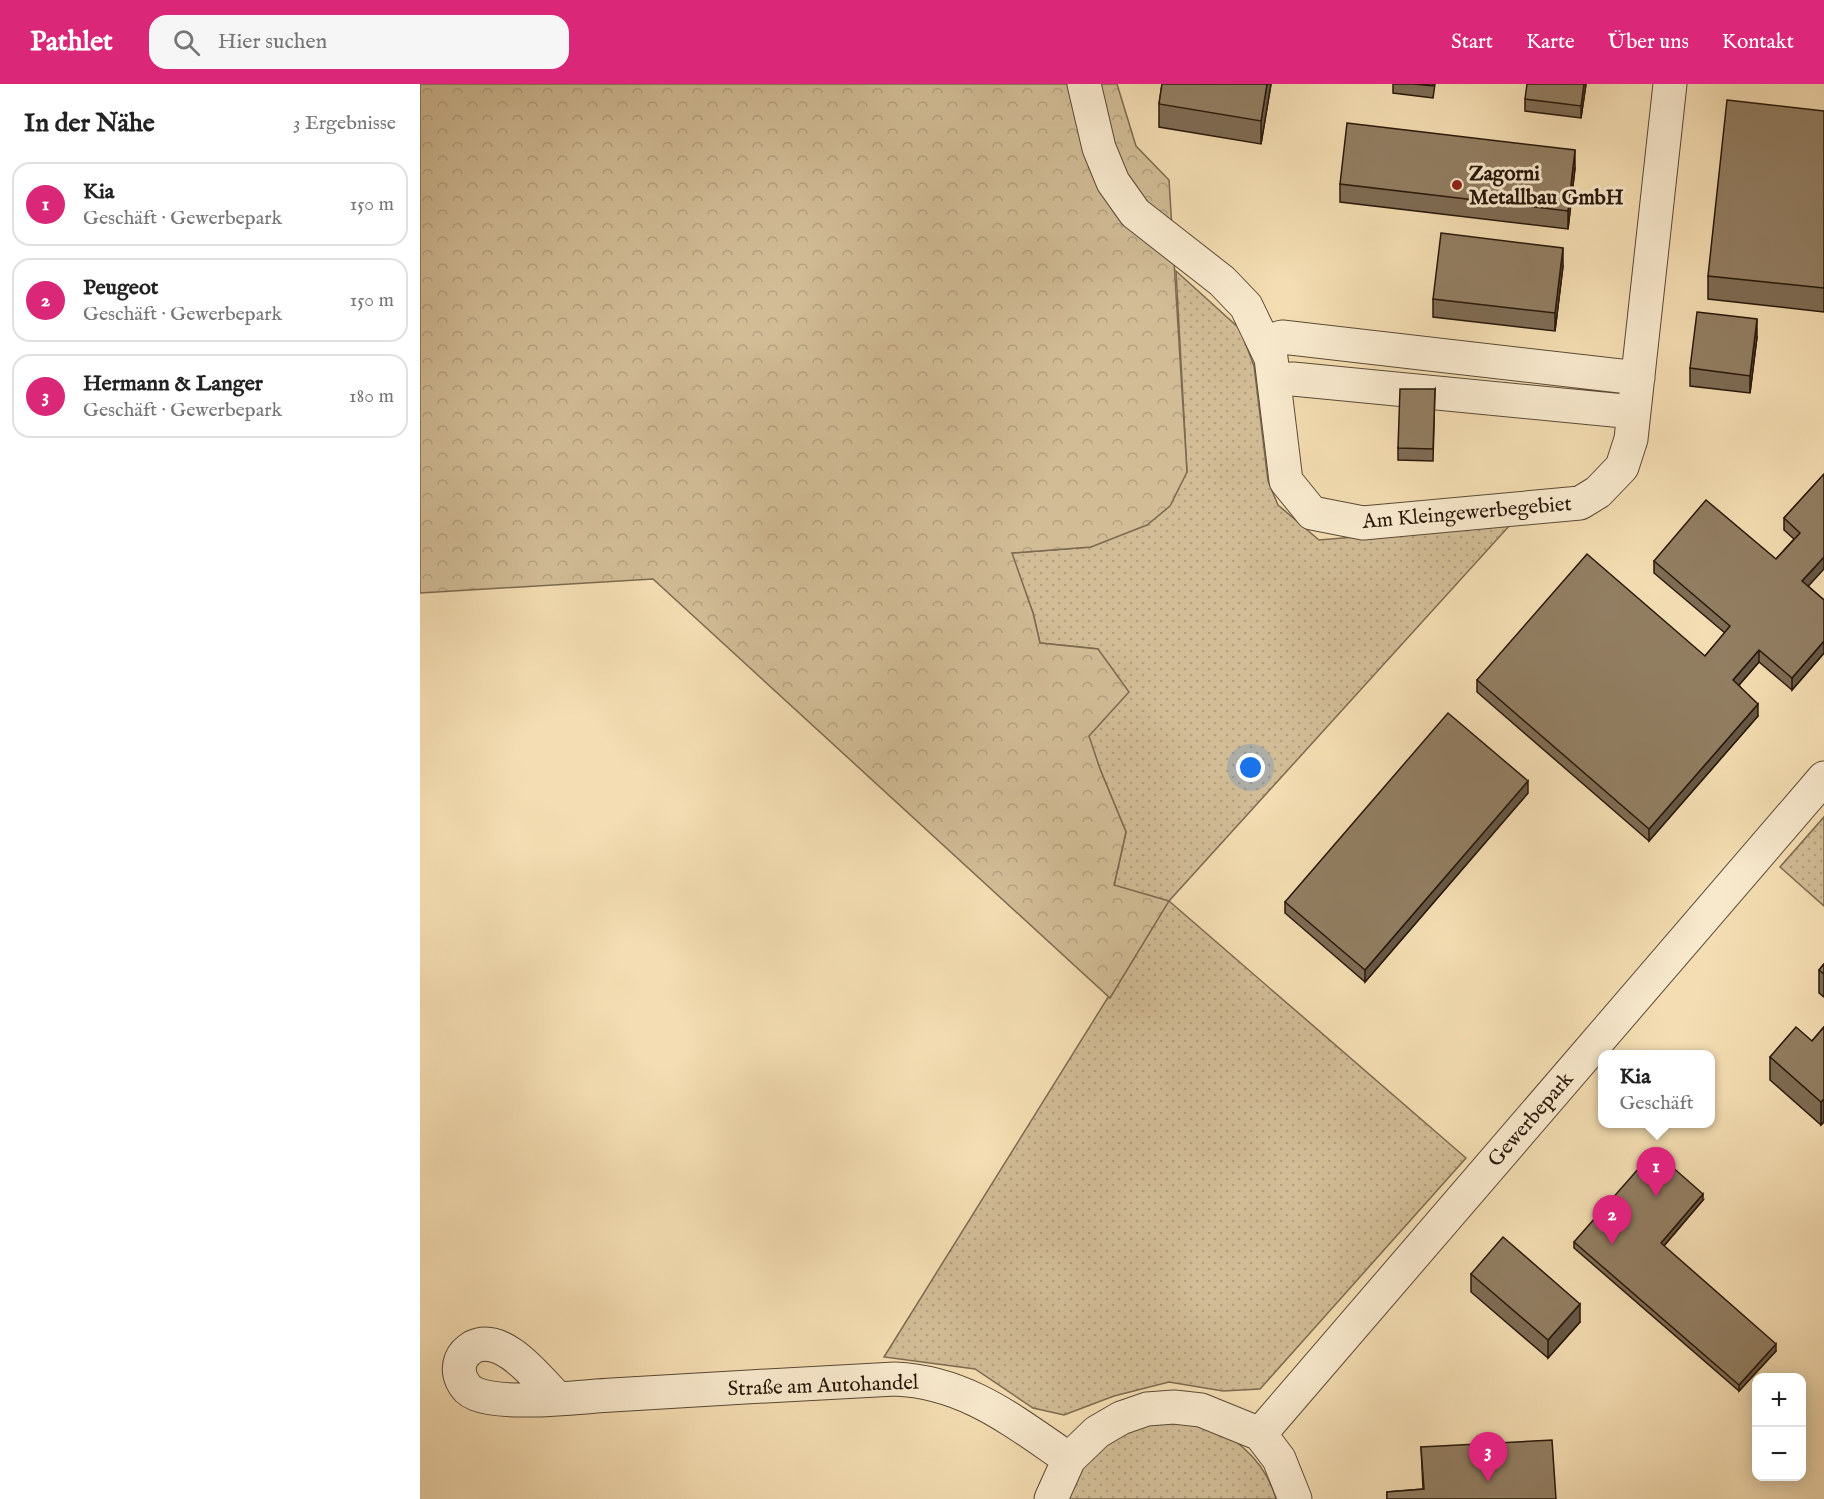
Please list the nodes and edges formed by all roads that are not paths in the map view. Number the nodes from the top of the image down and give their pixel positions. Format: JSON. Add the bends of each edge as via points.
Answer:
{"nodes":[{"id":1,"x":1084,"y":84,"type":"edge"},
{"id":2,"x":1670,"y":84,"type":"edge"},
{"id":3,"x":1264,"y":342,"type":"junction"},
{"id":4,"x":1424,"y":353,"type":"junction"},
{"id":5,"x":1638,"y":378,"type":"junction"},
{"id":6,"x":1275,"y":380,"type":"junction"},
{"id":7,"x":1421,"y":391,"type":"junction"},
{"id":8,"x":1634,"y":412,"type":"junction"},
{"id":9,"x":1824,"y":778,"type":"edge"},
{"id":10,"x":557,"y":1398,"type":"dead end"},
{"id":11,"x":1260,"y":1434,"type":"junction"},
{"id":12,"x":1069,"y":1459,"type":"junction"},
{"id":13,"x":1051,"y":1499,"type":"edge"},
{"id":14,"x":1295,"y":1499,"type":"edge"}],
"edges":[{"from":1,"to":3,"type":"street","name":"Am Kleingewerbegebiet","via":[[1099,148],[1113,182],[1135,213],[1222,281],[1246,306]]},
{"from":2,"to":5,"type":"street","name":"Am Kleingewerbegebiet"},
{"from":3,"to":4,"type":"street","via":[[1282,337]]},
{"from":3,"to":6,"type":"street","name":"Am Kleingewerbegebiet"},
{"from":4,"to":5,"type":"street"},
{"from":4,"to":7,"type":"street"},
{"from":5,"to":8,"type":"street","name":"Am Kleingewerbegebiet"},
{"from":6,"to":7,"type":"street"},
{"from":6,"to":8,"type":"street","name":"Am Kleingewerbegebiet","via":[[1286,481],[1312,513],[1363,523],[1580,503],[1598,492],[1622,467]]},
{"from":7,"to":8,"type":"street"},
{"from":9,"to":11,"type":"street","name":"Gewerbepark"},
{"from":10,"to":12,"type":"street","name":"Straße am Autohandel","via":[[920,1380],[947,1386],[982,1402]]},
{"from":11,"to":12,"type":"street","via":[[1201,1410],[1147,1409],[1097,1432]]},
{"from":11,"to":14,"type":"street","via":[[1279,1459]]},
{"from":12,"to":13,"type":"street"}]}
